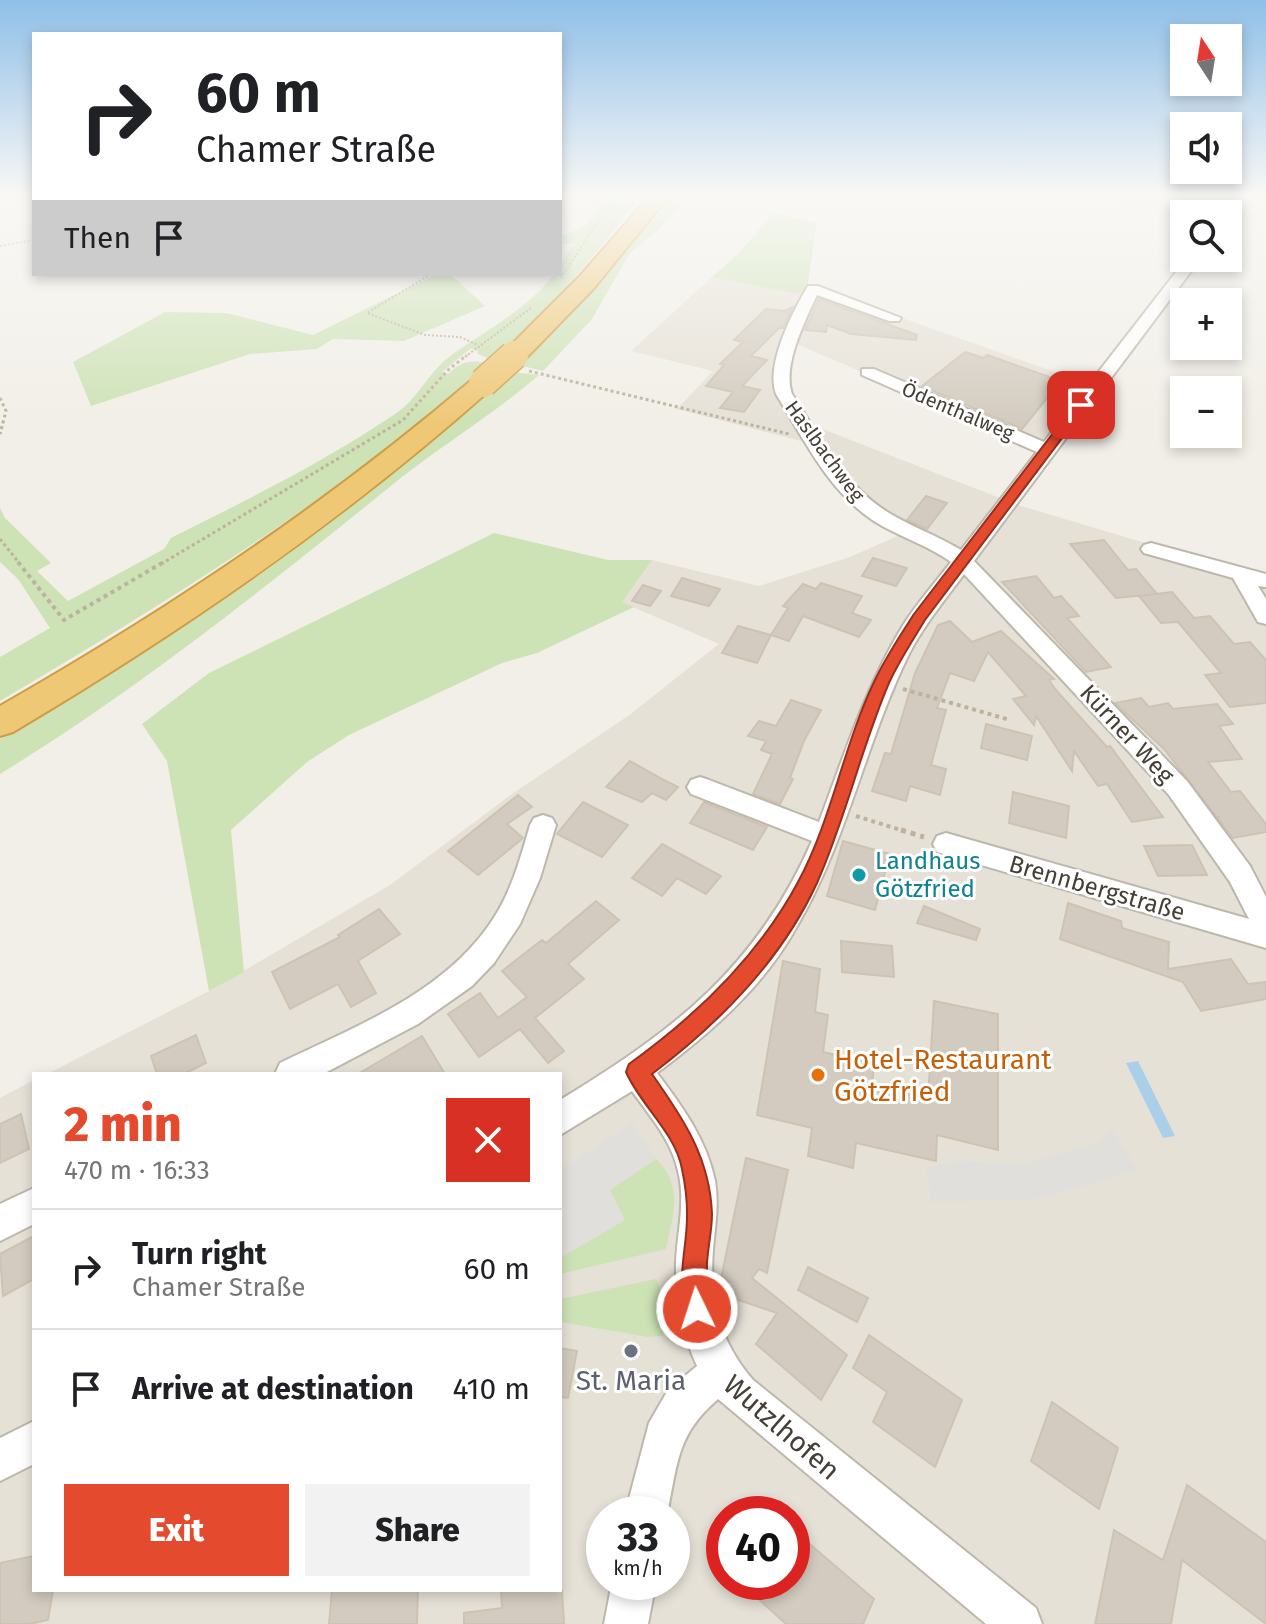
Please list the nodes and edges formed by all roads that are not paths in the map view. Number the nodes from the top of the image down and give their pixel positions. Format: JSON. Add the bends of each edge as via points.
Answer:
{"nodes":[{"id":1,"x":595,"y":273,"type":"edge"},
{"id":2,"x":1183,"y":273,"type":"edge"},
{"id":3,"x":894,"y":318,"type":"dead end"},
{"id":4,"x":868,"y":372,"type":"dead end"},
{"id":5,"x":1047,"y":450,"type":"junction"},
{"id":6,"x":1151,"y":549,"type":"dead end"},
{"id":7,"x":963,"y":561,"type":"junction"},
{"id":8,"x":1243,"y":577,"type":"junction"},
{"id":9,"x":1266,"y":581,"type":"edge"},
{"id":10,"x":1266,"y":617,"type":"edge"},
{"id":11,"x":0,"y":723,"type":"edge"},
{"id":12,"x":700,"y":787,"type":"dead end"},
{"id":13,"x":543,"y":825,"type":"dead end"},
{"id":14,"x":827,"y":836,"type":"junction"},
{"id":15,"x":946,"y":844,"type":"road end"},
{"id":16,"x":1266,"y":925,"type":"edge"},
{"id":17,"x":1266,"y":936,"type":"edge"},
{"id":18,"x":295,"y":1072,"type":"edge"},
{"id":19,"x":637,"y":1072,"type":"junction"},
{"id":20,"x":562,"y":1118,"type":"edge"},
{"id":21,"x":32,"y":1206,"type":"edge"},
{"id":22,"x":0,"y":1223,"type":"edge"},
{"id":23,"x":719,"y":1372,"type":"junction"},
{"id":24,"x":32,"y":1442,"type":"edge"},
{"id":25,"x":0,"y":1461,"type":"edge"},
{"id":26,"x":650,"y":1496,"type":"edge"},
{"id":27,"x":631,"y":1600,"type":"edge"},
{"id":28,"x":626,"y":1624,"type":"edge"},
{"id":29,"x":1020,"y":1624,"type":"edge"}],
"edges":[{"from":1,"to":11,"type":"highway","bridge":true,"via":[[523,362],[483,383],[386,467],[164,624]]},
{"from":2,"to":5,"type":"street"},
{"from":3,"to":7,"type":"street","name":"Haslbachweg","via":[[813,289],[789,339],[781,386],[840,479],[867,508]]},
{"from":4,"to":5,"type":"street","name":"Ödenthalweg"},
{"from":5,"to":7,"type":"street"},
{"from":6,"to":8,"type":"street"},
{"from":7,"to":14,"type":"street","via":[[919,617],[881,683]]},
{"from":7,"to":16,"type":"street","name":"Kürner Weg","via":[[1178,788],[1240,874]]},
{"from":8,"to":9,"type":"street"},
{"from":8,"to":10,"type":"street"},
{"from":12,"to":14,"type":"street"},
{"from":13,"to":18,"type":"street","via":[[532,866],[502,930],[473,964],[402,1017]]},
{"from":14,"to":19,"type":"street","via":[[807,885],[768,949],[689,1033]]},
{"from":15,"to":17,"type":"street","name":"Brennbergstraße"},
{"from":19,"to":20,"type":"street"},
{"from":19,"to":23,"type":"street","name":"Wutzlhofen","via":[[693,1163],[699,1214],[697,1309]]},
{"from":21,"to":22,"type":"street"},
{"from":23,"to":26,"type":"street","via":[[682,1404],[663,1437]]},
{"from":23,"to":29,"type":"street","name":"Wutzlhofen","via":[[739,1394]]},
{"from":24,"to":25,"type":"street"},
{"from":27,"to":28,"type":"street"}]}
